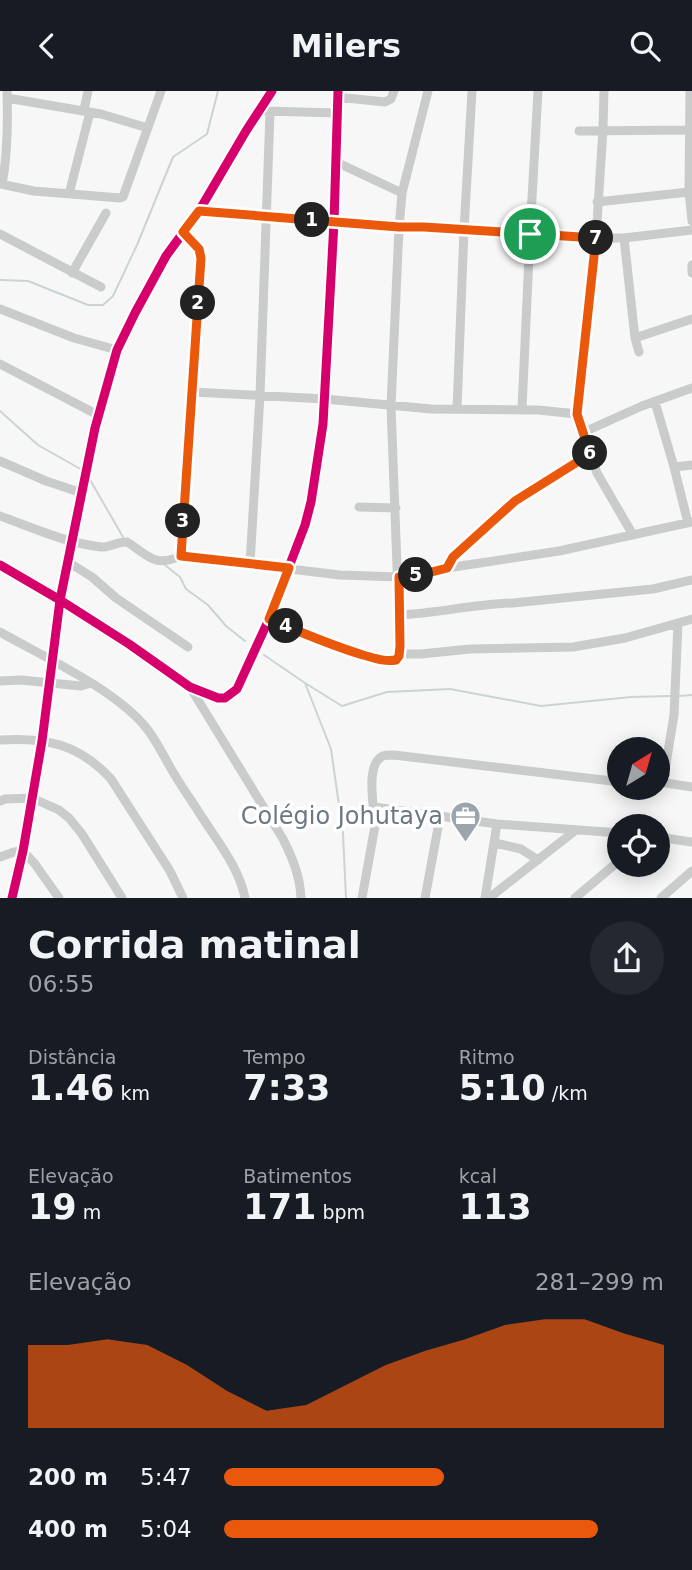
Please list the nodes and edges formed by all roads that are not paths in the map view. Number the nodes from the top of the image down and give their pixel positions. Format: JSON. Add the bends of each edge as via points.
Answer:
{"nodes":[{"id":1,"x":88,"y":91,"type":"edge"},
{"id":2,"x":161,"y":91,"type":"edge"},
{"id":3,"x":272,"y":91,"type":"edge"},
{"id":4,"x":394,"y":91,"type":"edge"},
{"id":5,"x":428,"y":91,"type":"edge"},
{"id":6,"x":472,"y":91,"type":"edge"},
{"id":7,"x":538,"y":91,"type":"edge"},
{"id":8,"x":604,"y":91,"type":"edge"},
{"id":9,"x":690,"y":91,"type":"edge"},
{"id":10,"x":7,"y":94,"type":"edge"},
{"id":11,"x":338,"y":94,"type":"edge"},
{"id":12,"x":87,"y":111,"type":"junction"},
{"id":13,"x":265,"y":111,"type":"junction"},
{"id":14,"x":337,"y":113,"type":"junction"},
{"id":15,"x":4,"y":122,"type":"edge"},
{"id":16,"x":148,"y":128,"type":"junction"},
{"id":17,"x":603,"y":129,"type":"junction"},
{"id":18,"x":690,"y":130,"type":"junction"},
{"id":19,"x":579,"y":131,"type":"dead end"},
{"id":20,"x":691,"y":142,"type":"edge"},
{"id":21,"x":335,"y":162,"type":"junction"},
{"id":22,"x":1,"y":184,"type":"edge"},
{"id":23,"x":689,"y":192,"type":"junction"},
{"id":24,"x":402,"y":193,"type":"junction"},
{"id":25,"x":69,"y":194,"type":"junction"},
{"id":26,"x":597,"y":202,"type":"junction"},
{"id":27,"x":692,"y":207,"type":"edge"},
{"id":28,"x":199,"y":211,"type":"junction"},
{"id":29,"x":106,"y":213,"type":"dead end"},
{"id":30,"x":266,"y":217,"type":"junction"},
{"id":31,"x":692,"y":221,"type":"edge"},
{"id":32,"x":334,"y":222,"type":"junction"},
{"id":33,"x":399,"y":227,"type":"junction"},
{"id":34,"x":464,"y":230,"type":"junction"},
{"id":35,"x":692,"y":230,"type":"edge"},
{"id":36,"x":183,"y":232,"type":"junction"},
{"id":37,"x":530,"y":234,"type":"junction"},
{"id":38,"x":0,"y":235,"type":"edge"},
{"id":39,"x":596,"y":238,"type":"junction"},
{"id":40,"x":624,"y":238,"type":"junction"},
{"id":41,"x":692,"y":265,"type":"edge"},
{"id":42,"x":72,"y":273,"type":"junction"},
{"id":43,"x":692,"y":273,"type":"edge"},
{"id":44,"x":101,"y":287,"type":"dead end"},
{"id":45,"x":0,"y":309,"type":"edge"},
{"id":46,"x":692,"y":319,"type":"edge"},
{"id":47,"x":635,"y":338,"type":"junction"},
{"id":48,"x":117,"y":350,"type":"junction"},
{"id":49,"x":639,"y":352,"type":"dead end"},
{"id":50,"x":0,"y":364,"type":"edge"},
{"id":51,"x":692,"y":388,"type":"edge"},
{"id":52,"x":192,"y":392,"type":"junction"},
{"id":53,"x":260,"y":395,"type":"junction"},
{"id":54,"x":325,"y":399,"type":"junction"},
{"id":55,"x":655,"y":402,"type":"junction"},
{"id":56,"x":391,"y":406,"type":"junction"},
{"id":57,"x":457,"y":409,"type":"junction"},
{"id":58,"x":522,"y":409,"type":"junction"},
{"id":59,"x":577,"y":414,"type":"junction"},
{"id":60,"x":98,"y":415,"type":"junction"},
{"id":61,"x":584,"y":432,"type":"junction"},
{"id":62,"x":590,"y":454,"type":"junction"},
{"id":63,"x":0,"y":461,"type":"edge"},
{"id":64,"x":692,"y":465,"type":"edge"},
{"id":65,"x":674,"y":467,"type":"junction"},
{"id":66,"x":82,"y":493,"type":"junction"},
{"id":67,"x":359,"y":507,"type":"dead end"},
{"id":68,"x":396,"y":508,"type":"junction"},
{"id":69,"x":0,"y":516,"type":"edge"},
{"id":70,"x":690,"y":522,"type":"edge"},
{"id":71,"x":633,"y":535,"type":"junction"},
{"id":72,"x":73,"y":542,"type":"junction"},
{"id":73,"x":181,"y":556,"type":"junction"},
{"id":74,"x":68,"y":562,"type":"junction"},
{"id":75,"x":250,"y":564,"type":"junction"},
{"id":76,"x":0,"y":565,"type":"edge"},
{"id":77,"x":289,"y":568,"type":"junction"},
{"id":78,"x":447,"y":568,"type":"junction"},
{"id":79,"x":399,"y":577,"type":"junction"},
{"id":80,"x":692,"y":580,"type":"edge"},
{"id":81,"x":60,"y":600,"type":"junction"},
{"id":82,"x":400,"y":615,"type":"junction"},
{"id":83,"x":269,"y":619,"type":"junction"},
{"id":84,"x":692,"y":619,"type":"edge"},
{"id":85,"x":678,"y":623,"type":"junction"},
{"id":86,"x":0,"y":632,"type":"edge"},
{"id":87,"x":188,"y":647,"type":"dead end"},
{"id":88,"x":400,"y":654,"type":"junction"},
{"id":89,"x":52,"y":661,"type":"junction"},
{"id":90,"x":0,"y":681,"type":"edge"},
{"id":91,"x":50,"y":683,"type":"junction"},
{"id":92,"x":90,"y":683,"type":"junction"},
{"id":93,"x":190,"y":687,"type":"junction"},
{"id":94,"x":669,"y":737,"type":"edge"},
{"id":95,"x":0,"y":740,"type":"edge"},
{"id":96,"x":42,"y":741,"type":"junction"},
{"id":97,"x":607,"y":780,"type":"edge"},
{"id":98,"x":670,"y":784,"type":"edge"},
{"id":99,"x":692,"y":787,"type":"edge"},
{"id":100,"x":32,"y":798,"type":"junction"},
{"id":101,"x":0,"y":801,"type":"edge"},
{"id":102,"x":374,"y":807,"type":"junction"},
{"id":103,"x":440,"y":817,"type":"junction"},
{"id":104,"x":497,"y":824,"type":"junction"},
{"id":105,"x":576,"y":830,"type":"junction"},
{"id":106,"x":607,"y":832,"type":"edge"},
{"id":107,"x":670,"y":839,"type":"edge"},
{"id":108,"x":692,"y":842,"type":"edge"},
{"id":109,"x":495,"y":843,"type":"junction"},
{"id":110,"x":23,"y":851,"type":"junction"},
{"id":111,"x":0,"y":857,"type":"edge"},
{"id":112,"x":538,"y":860,"type":"junction"},
{"id":113,"x":607,"y":871,"type":"edge"},
{"id":114,"x":692,"y":871,"type":"edge"},
{"id":115,"x":12,"y":898,"type":"edge"},
{"id":116,"x":59,"y":898,"type":"edge"},
{"id":117,"x":122,"y":898,"type":"edge"},
{"id":118,"x":183,"y":898,"type":"edge"},
{"id":119,"x":245,"y":898,"type":"edge"},
{"id":120,"x":301,"y":898,"type":"edge"},
{"id":121,"x":362,"y":898,"type":"edge"},
{"id":122,"x":425,"y":898,"type":"edge"},
{"id":123,"x":487,"y":898,"type":"edge"},
{"id":124,"x":575,"y":898,"type":"edge"},
{"id":125,"x":661,"y":898,"type":"edge"}],
"edges":[{"from":1,"to":12,"type":"street"},
{"from":2,"to":16,"type":"street"},
{"from":3,"to":13,"type":"street"},
{"from":4,"to":11,"type":"street","via":[[385,102]]},
{"from":5,"to":24,"type":"street"},
{"from":6,"to":34,"type":"street"},
{"from":7,"to":37,"type":"street"},
{"from":8,"to":17,"type":"street"},
{"from":9,"to":18,"type":"street"},
{"from":10,"to":12,"type":"street"},
{"from":10,"to":15,"type":"street"},
{"from":11,"to":14,"type":"street"},
{"from":12,"to":16,"type":"street"},
{"from":12,"to":25,"type":"street"},
{"from":13,"to":14,"type":"street"},
{"from":13,"to":28,"type":"street","via":[[246,131]]},
{"from":13,"to":30,"type":"street"},
{"from":14,"to":21,"type":"street"},
{"from":15,"to":22,"type":"street","via":[[6,163]]},
{"from":16,"to":25,"type":"street","via":[[123,197]]},
{"from":17,"to":18,"type":"street"},
{"from":17,"to":19,"type":"street"},
{"from":17,"to":26,"type":"street"},
{"from":18,"to":20,"type":"street"},
{"from":20,"to":23,"type":"street"},
{"from":21,"to":24,"type":"street"},
{"from":21,"to":32,"type":"street"},
{"from":22,"to":25,"type":"street"},
{"from":23,"to":26,"type":"street"},
{"from":23,"to":27,"type":"street"},
{"from":24,"to":33,"type":"street"},
{"from":26,"to":39,"type":"street"},
{"from":27,"to":31,"type":"street"},
{"from":28,"to":30,"type":"street"},
{"from":28,"to":36,"type":"street"},
{"from":29,"to":42,"type":"street"},
{"from":30,"to":32,"type":"street"},
{"from":30,"to":53,"type":"street"},
{"from":32,"to":33,"type":"street"},
{"from":32,"to":54,"type":"street"},
{"from":33,"to":34,"type":"street"},
{"from":33,"to":56,"type":"street"},
{"from":34,"to":37,"type":"street"},
{"from":34,"to":57,"type":"street"},
{"from":35,"to":40,"type":"street"},
{"from":36,"to":48,"type":"street"},
{"from":36,"to":52,"type":"street","via":[[201,258]]},
{"from":37,"to":39,"type":"street"},
{"from":37,"to":58,"type":"street"},
{"from":38,"to":42,"type":"street"},
{"from":39,"to":40,"type":"street"},
{"from":39,"to":59,"type":"street"},
{"from":40,"to":47,"type":"street"},
{"from":41,"to":43,"type":"street"},
{"from":42,"to":44,"type":"street"},
{"from":45,"to":48,"type":"street"},
{"from":46,"to":47,"type":"street"},
{"from":47,"to":49,"type":"street"},
{"from":48,"to":60,"type":"street"},
{"from":50,"to":60,"type":"street"},
{"from":51,"to":55,"type":"street"},
{"from":52,"to":53,"type":"street"},
{"from":52,"to":73,"type":"street"},
{"from":53,"to":54,"type":"street"},
{"from":53,"to":75,"type":"street"},
{"from":54,"to":56,"type":"street"},
{"from":54,"to":77,"type":"street","via":[[311,502]]},
{"from":55,"to":61,"type":"street"},
{"from":55,"to":65,"type":"street"},
{"from":56,"to":57,"type":"street"},
{"from":56,"to":68,"type":"street"},
{"from":57,"to":58,"type":"street"},
{"from":58,"to":59,"type":"street"},
{"from":59,"to":61,"type":"street"},
{"from":60,"to":66,"type":"street"},
{"from":61,"to":62,"type":"street"},
{"from":62,"to":71,"type":"street"},
{"from":62,"to":78,"type":"street","via":[[515,501],[453,557]]},
{"from":63,"to":66,"type":"street"},
{"from":64,"to":65,"type":"street"},
{"from":65,"to":70,"type":"street"},
{"from":66,"to":72,"type":"street"},
{"from":67,"to":68,"type":"street"},
{"from":68,"to":79,"type":"street"},
{"from":69,"to":72,"type":"street"},
{"from":70,"to":71,"type":"street"},
{"from":71,"to":78,"type":"street"},
{"from":72,"to":73,"type":"street","via":[[104,547],[123,541],[164,562]]},
{"from":72,"to":74,"type":"street"},
{"from":73,"to":75,"type":"street"},
{"from":74,"to":81,"type":"street"},
{"from":74,"to":87,"type":"street"},
{"from":75,"to":77,"type":"street"},
{"from":76,"to":81,"type":"street"},
{"from":77,"to":79,"type":"street"},
{"from":77,"to":83,"type":"street"},
{"from":78,"to":79,"type":"street"},
{"from":79,"to":82,"type":"street"},
{"from":80,"to":82,"type":"street","via":[[653,589]]},
{"from":81,"to":89,"type":"street"},
{"from":81,"to":93,"type":"street"},
{"from":82,"to":88,"type":"street"},
{"from":83,"to":88,"type":"street","via":[[374,658],[394,661]]},
{"from":83,"to":93,"type":"street","via":[[233,693],[218,698]]},
{"from":84,"to":85,"type":"street"},
{"from":85,"to":88,"type":"street","via":[[573,647]]},
{"from":85,"to":94,"type":"street"},
{"from":86,"to":89,"type":"street"},
{"from":89,"to":91,"type":"street"},
{"from":89,"to":92,"type":"street"},
{"from":90,"to":91,"type":"street"},
{"from":91,"to":92,"type":"street"},
{"from":91,"to":96,"type":"street"},
{"from":92,"to":119,"type":"street","via":[[134,715],[157,742],[233,864]]},
{"from":93,"to":120,"type":"street","via":[[284,839],[300,881]]},
{"from":95,"to":96,"type":"street"},
{"from":96,"to":100,"type":"street"},
{"from":96,"to":118,"type":"street","via":[[80,752],[111,779]]},
{"from":97,"to":102,"type":"street","via":[[384,755],[374,770]]},
{"from":98,"to":99,"type":"street"},
{"from":100,"to":101,"type":"street"},
{"from":100,"to":110,"type":"street"},
{"from":100,"to":117,"type":"street","via":[[69,818]]},
{"from":102,"to":103,"type":"street"},
{"from":102,"to":121,"type":"street"},
{"from":103,"to":104,"type":"street"},
{"from":103,"to":122,"type":"street"},
{"from":104,"to":105,"type":"street"},
{"from":104,"to":109,"type":"street"},
{"from":105,"to":106,"type":"street"},
{"from":105,"to":112,"type":"street"},
{"from":107,"to":108,"type":"street"},
{"from":109,"to":112,"type":"street","via":[[521,849]]},
{"from":109,"to":123,"type":"street"},
{"from":110,"to":111,"type":"street"},
{"from":110,"to":115,"type":"street"},
{"from":110,"to":116,"type":"street"},
{"from":112,"to":123,"type":"street"},
{"from":113,"to":124,"type":"street"},
{"from":114,"to":125,"type":"street"}]}
